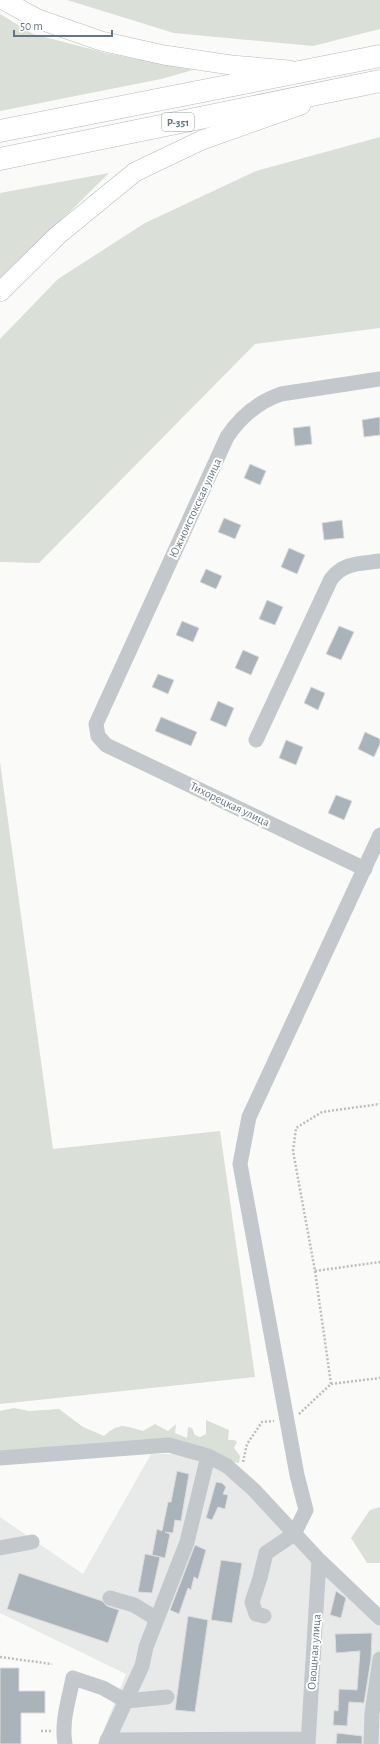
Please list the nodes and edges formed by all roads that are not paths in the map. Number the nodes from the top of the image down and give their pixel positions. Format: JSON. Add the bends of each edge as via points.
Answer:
{"nodes":[{"id":1,"x":3,"y":0,"type":"edge"},
{"id":2,"x":380,"y":56,"type":"edge"},
{"id":3,"x":306,"y":71,"type":"junction"},
{"id":4,"x":380,"y":81,"type":"edge"},
{"id":5,"x":356,"y":86,"type":"junction"},
{"id":6,"x":0,"y":132,"type":"edge"},
{"id":7,"x":0,"y":159,"type":"edge"},
{"id":8,"x":0,"y":292,"type":"edge"},
{"id":9,"x":380,"y":379,"type":"edge"},
{"id":10,"x":380,"y":561,"type":"edge"},
{"id":11,"x":98,"y":736,"type":"joint"},
{"id":12,"x":256,"y":740,"type":"dead end"},
{"id":13,"x":380,"y":835,"type":"edge"},
{"id":14,"x":365,"y":869,"type":"junction"},
{"id":15,"x":208,"y":1456,"type":"junction"},
{"id":16,"x":0,"y":1458,"type":"edge"},
{"id":17,"x":294,"y":1534,"type":"junction"},
{"id":18,"x":32,"y":1542,"type":"dead end"},
{"id":19,"x":0,"y":1548,"type":"edge"},
{"id":20,"x":320,"y":1560,"type":"junction"},
{"id":21,"x":110,"y":1598,"type":"dead end"},
{"id":22,"x":264,"y":1616,"type":"dead end"},
{"id":23,"x":380,"y":1618,"type":"edge"},
{"id":24,"x":157,"y":1619,"type":"junction"},
{"id":25,"x":380,"y":1659,"type":"edge"},
{"id":26,"x":167,"y":1697,"type":"dead end"},
{"id":27,"x":126,"y":1701,"type":"junction"},
{"id":28,"x":308,"y":1741,"type":"edge"},
{"id":29,"x":106,"y":1742,"type":"edge"},
{"id":30,"x":65,"y":1744,"type":"edge"},
{"id":31,"x":371,"y":1744,"type":"edge"}],
"edges":[{"from":1,"to":3,"type":"main road","via":[[38,19],[101,41],[164,55],[224,64]]},
{"from":2,"to":3,"type":"highway","number":"Р-351"},
{"from":3,"to":6,"type":"highway","number":"Р-351"},
{"from":4,"to":5,"type":"highway","number":"Р-351"},
{"from":5,"to":7,"type":"highway","number":"Р-351"},
{"from":5,"to":8,"type":"main road","via":[[202,140],[135,172],[58,235]]},
{"from":9,"to":11,"type":"street","name":"Южноистокская улица","via":[[281,394],[255,406],[234,426],[96,724]]},
{"from":10,"to":12,"type":"street","via":[[349,565],[336,572],[330,579]]},
{"from":11,"to":14,"type":"street","name":"Тихорецкая улица","via":[[106,745]]},
{"from":13,"to":14,"type":"street"},
{"from":14,"to":17,"type":"street","via":[[249,1117],[240,1164],[297,1475],[306,1510]]},
{"from":15,"to":16,"type":"street","via":[[169,1445]]},
{"from":15,"to":17,"type":"street","via":[[227,1466],[254,1490]]},
{"from":15,"to":24,"type":"street","via":[[187,1542]]},
{"from":17,"to":20,"type":"street"},
{"from":17,"to":22,"type":"street","via":[[266,1553],[252,1602],[256,1614]]},
{"from":18,"to":19,"type":"street"},
{"from":20,"to":23,"type":"street"},
{"from":20,"to":28,"type":"street","name":"Овощная улица"},
{"from":21,"to":24,"type":"street","via":[[134,1605]]},
{"from":24,"to":27,"type":"street","via":[[146,1646],[142,1666]]},
{"from":25,"to":31,"type":"street","via":[[372,1713]]},
{"from":26,"to":27,"type":"street"},
{"from":27,"to":29,"type":"street"},
{"from":27,"to":30,"type":"street","via":[[103,1688],[73,1678],[65,1714]]},
{"from":28,"to":29,"type":"street"}]}
